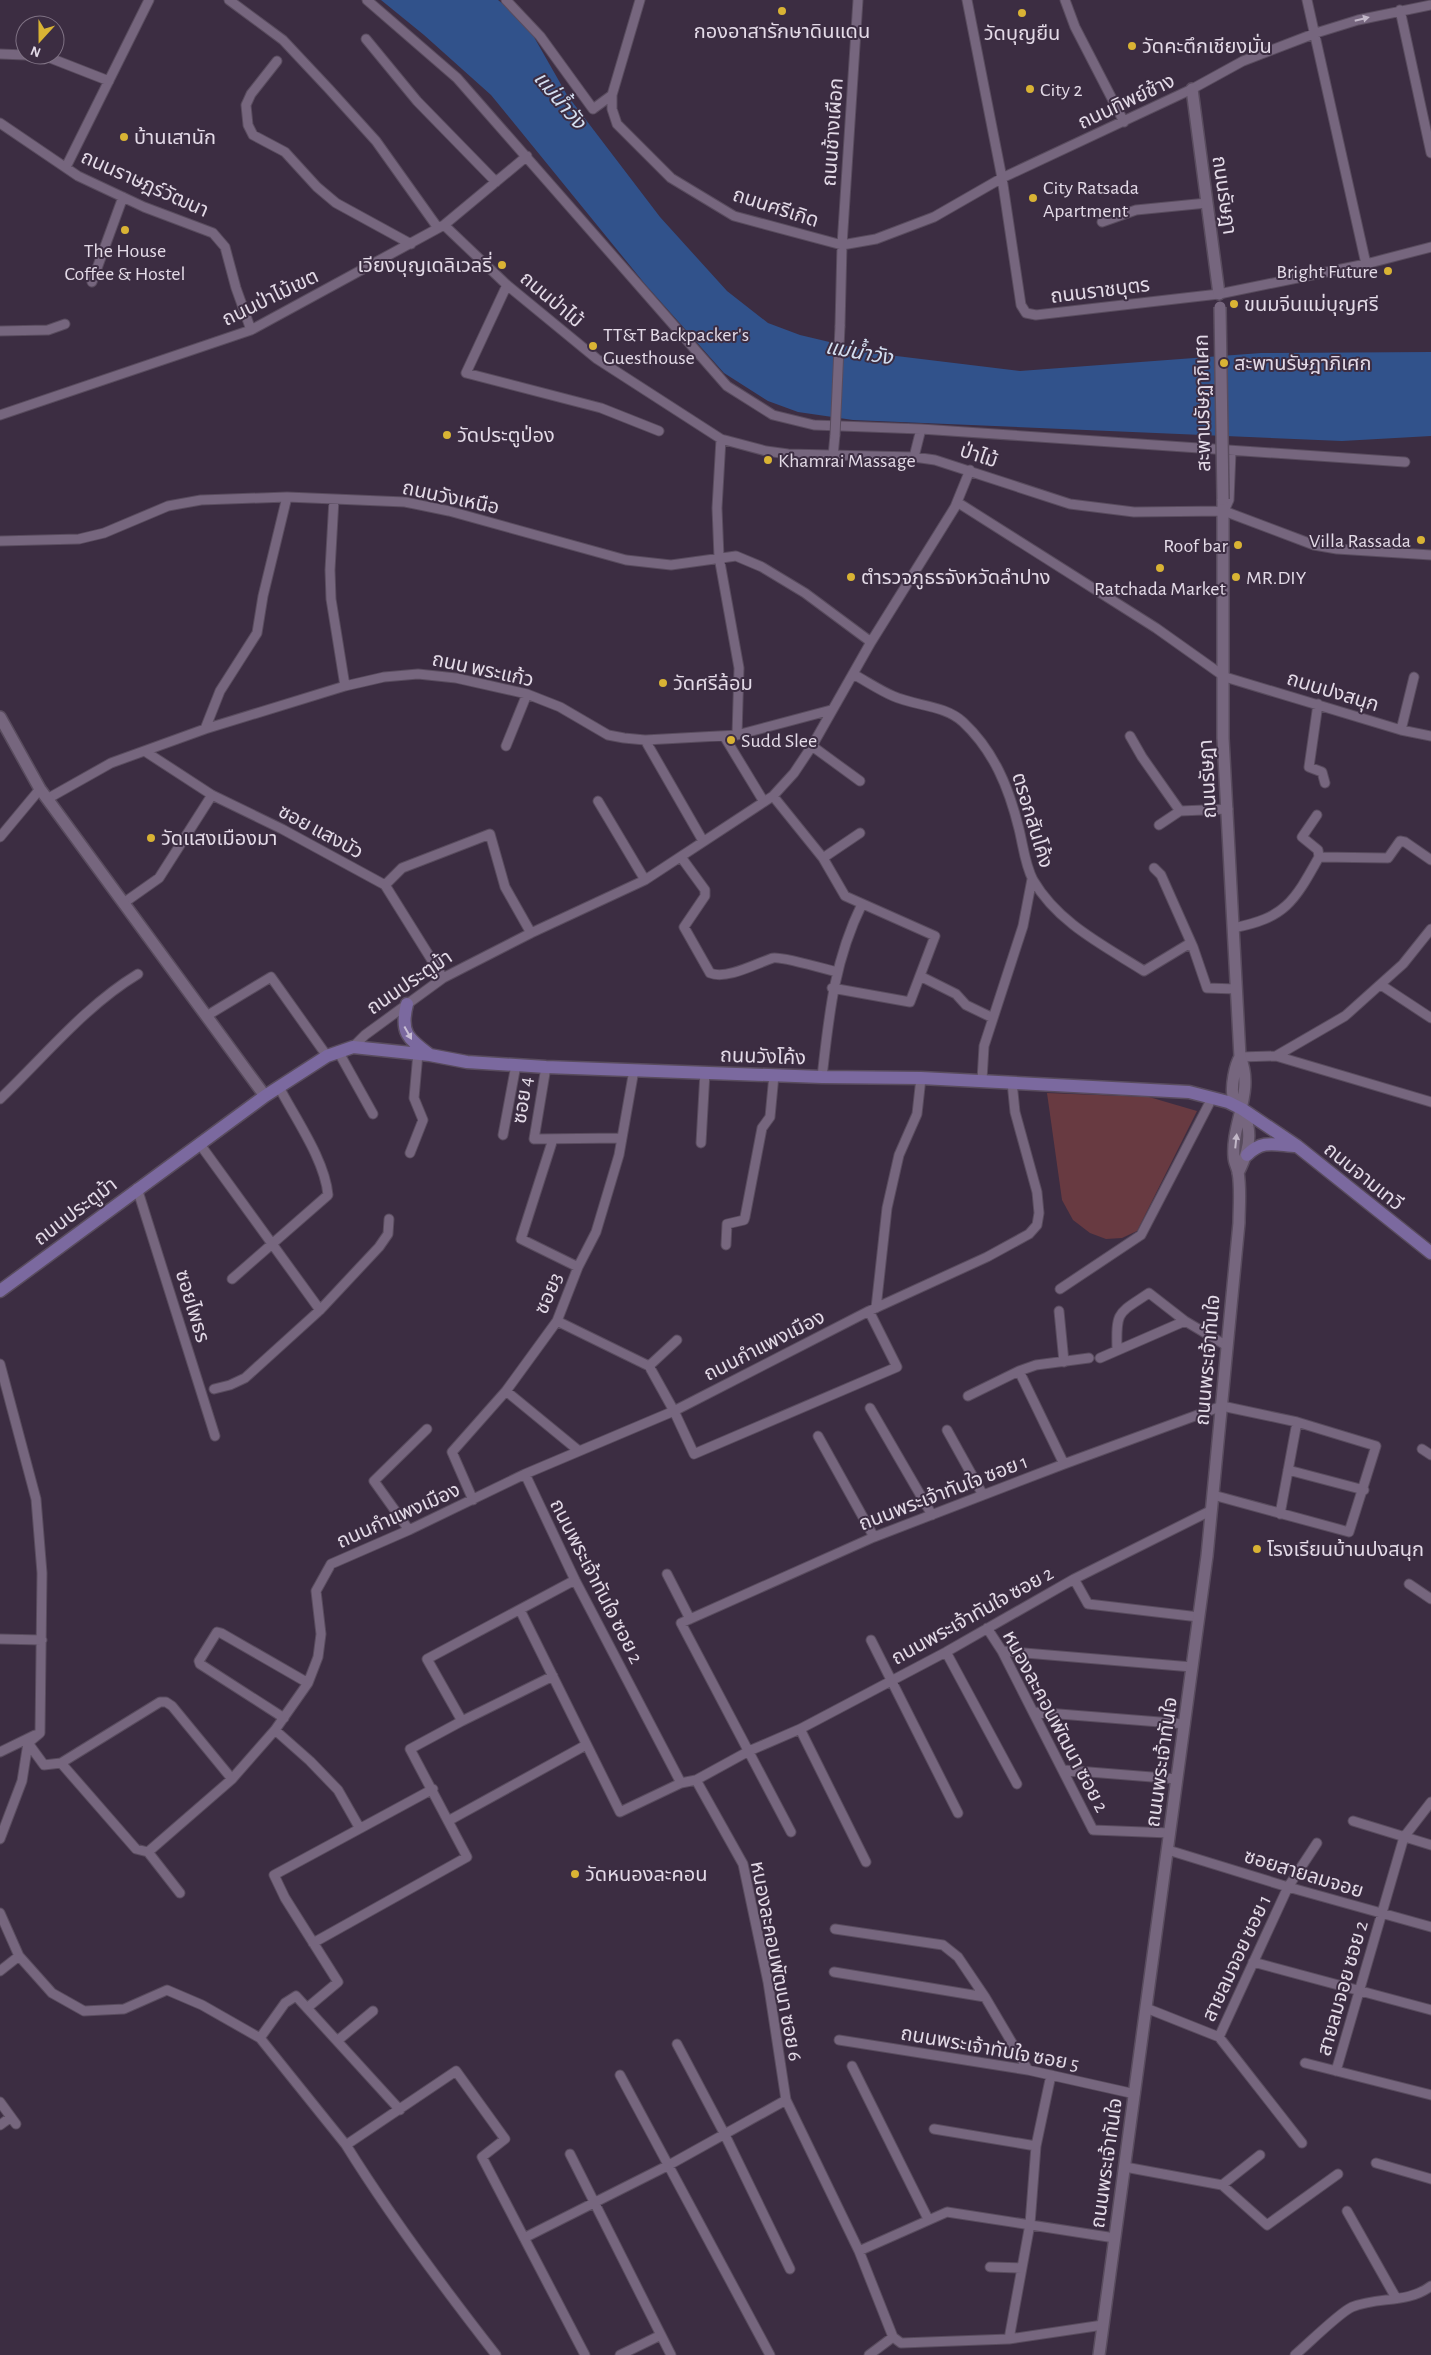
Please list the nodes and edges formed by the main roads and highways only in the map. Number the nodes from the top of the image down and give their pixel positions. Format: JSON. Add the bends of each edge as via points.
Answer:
{"nodes":[{"id":1,"x":407,"y":1004,"type":"road end"},
{"id":2,"x":353,"y":1047,"type":"joint"},
{"id":3,"x":424,"y":1054,"type":"junction"},
{"id":4,"x":1172,"y":1090,"type":"junction"},
{"id":5,"x":1242,"y":1109,"type":"junction"},
{"id":6,"x":1297,"y":1146,"type":"junction"},
{"id":7,"x":1247,"y":1155,"type":"road end"},
{"id":8,"x":1431,"y":1253,"type":"edge"},
{"id":9,"x":0,"y":1291,"type":"edge"}],
"edges":[{"from":1,"to":3,"type":"main road","one_way":true,"via":[[403,1022],[406,1032]]},
{"from":2,"to":3,"type":"main road","name":"ถนนวังโค้ง"},
{"from":2,"to":9,"type":"main road","name":"ถนนประตูม้า","via":[[332,1054],[265,1096]]},
{"from":3,"to":4,"type":"main road","name":"ถนนวังโค้ง","via":[[467,1062],[546,1067],[982,1080]]},
{"from":4,"to":5,"type":"main road","name":"ถนนวังโค้ง","via":[[1228,1102]]},
{"from":4,"to":5,"type":"main road","name":"ถนนวังโค้ง","via":[[1226,1110]]},
{"from":5,"to":6,"type":"main road","name":"ถนนจามเทวี"},
{"from":6,"to":7,"type":"main road","name":"ถนนจามเทวี","via":[[1266,1143],[1256,1145]]},
{"from":6,"to":8,"type":"main road","name":"ถนนจามเทวี"}]}
